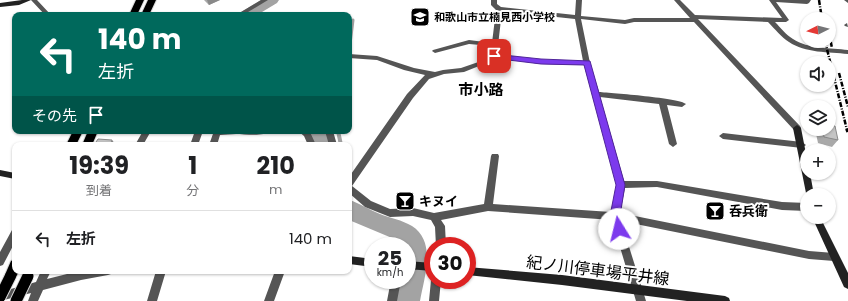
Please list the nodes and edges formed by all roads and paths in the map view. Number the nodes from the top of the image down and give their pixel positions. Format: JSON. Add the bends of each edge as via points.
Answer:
{"nodes":[{"id":1,"x":28,"y":0,"type":"edge"},
{"id":2,"x":34,"y":0,"type":"edge"},
{"id":3,"x":140,"y":0,"type":"edge"},
{"id":4,"x":152,"y":0,"type":"edge"},
{"id":5,"x":265,"y":0,"type":"edge"},
{"id":6,"x":494,"y":0,"type":"edge"},
{"id":7,"x":579,"y":0,"type":"edge"},
{"id":8,"x":677,"y":0,"type":"edge"},
{"id":9,"x":772,"y":0,"type":"edge"},
{"id":10,"x":808,"y":0,"type":"edge"},
{"id":11,"x":0,"y":5,"type":"edge"},
{"id":12,"x":499,"y":9,"type":"junction"},
{"id":13,"x":45,"y":12,"type":"edge"},
{"id":14,"x":134,"y":12,"type":"edge"},
{"id":15,"x":146,"y":12,"type":"edge"},
{"id":16,"x":244,"y":12,"type":"edge"},
{"id":17,"x":578,"y":17,"type":"junction"},
{"id":18,"x":694,"y":18,"type":"junction"},
{"id":19,"x":770,"y":20,"type":"junction"},
{"id":20,"x":496,"y":45,"type":"junction"},
{"id":21,"x":435,"y":51,"type":"dead end"},
{"id":22,"x":848,"y":53,"type":"edge"},
{"id":23,"x":352,"y":56,"type":"edge"},
{"id":24,"x":494,"y":56,"type":"junction"},
{"id":25,"x":587,"y":63,"type":"junction"},
{"id":26,"x":433,"y":74,"type":"junction"},
{"id":27,"x":596,"y":94,"type":"junction"},
{"id":28,"x":662,"y":102,"type":"junction"},
{"id":29,"x":682,"y":104,"type":"dead end"},
{"id":30,"x":798,"y":128,"type":"joint"},
{"id":31,"x":723,"y":136,"type":"dead end"},
{"id":32,"x":673,"y":144,"type":"dead end"},
{"id":33,"x":802,"y":144,"type":"edge"},
{"id":34,"x":800,"y":145,"type":"edge"},
{"id":35,"x":495,"y":156,"type":"dead end"},
{"id":36,"x":0,"y":173,"type":"edge"},
{"id":37,"x":12,"y":175,"type":"edge"},
{"id":38,"x":352,"y":180,"type":"edge"},
{"id":39,"x":621,"y":185,"type":"junction"},
{"id":40,"x":352,"y":191,"type":"edge"},
{"id":41,"x":800,"y":207,"type":"edge"},
{"id":42,"x":488,"y":208,"type":"junction"},
{"id":43,"x":434,"y":216,"type":"junction"},
{"id":44,"x":615,"y":216,"type":"junction"},
{"id":45,"x":819,"y":224,"type":"edge"},
{"id":46,"x":441,"y":237,"type":"edge"},
{"id":47,"x":12,"y":239,"type":"edge"},
{"id":48,"x":834,"y":257,"type":"junction"},
{"id":49,"x":352,"y":260,"type":"edge"},
{"id":50,"x":0,"y":262,"type":"edge"},
{"id":51,"x":364,"y":262,"type":"edge"},
{"id":52,"x":12,"y":272,"type":"edge"},
{"id":53,"x":476,"y":272,"type":"edge"},
{"id":54,"x":29,"y":274,"type":"edge"},
{"id":55,"x":45,"y":274,"type":"edge"},
{"id":56,"x":88,"y":274,"type":"edge"},
{"id":57,"x":160,"y":274,"type":"edge"},
{"id":58,"x":279,"y":274,"type":"edge"},
{"id":59,"x":848,"y":284,"type":"edge"},
{"id":60,"x":40,"y":285,"type":"junction"},
{"id":61,"x":394,"y":289,"type":"edge"},
{"id":62,"x":435,"y":289,"type":"edge"},
{"id":63,"x":638,"y":290,"type":"junction"},
{"id":64,"x":0,"y":297,"type":"edge"},
{"id":65,"x":16,"y":301,"type":"edge"},
{"id":66,"x":33,"y":301,"type":"edge"},
{"id":67,"x":152,"y":301,"type":"edge"},
{"id":68,"x":269,"y":301,"type":"edge"},
{"id":69,"x":392,"y":301,"type":"edge"},
{"id":70,"x":434,"y":301,"type":"edge"},
{"id":71,"x":641,"y":301,"type":"edge"},
{"id":72,"x":725,"y":301,"type":"edge"}],
"edges":[{"from":1,"to":11,"type":"main road"},
{"from":2,"to":13,"type":"street"},
{"from":3,"to":14,"type":"main road"},
{"from":4,"to":15,"type":"main road"},
{"from":5,"to":16,"type":"street"},
{"from":6,"to":12,"type":"street","via":[[494,5]]},
{"from":7,"to":17,"type":"street"},
{"from":8,"to":18,"type":"street"},
{"from":9,"to":10,"type":"street"},
{"from":9,"to":19,"type":"street","via":[[786,20]]},
{"from":12,"to":17,"type":"street"},
{"from":12,"to":20,"type":"street"},
{"from":17,"to":18,"type":"street","via":[[625,22]]},
{"from":17,"to":25,"type":"street"},
{"from":18,"to":19,"type":"street"},
{"from":18,"to":30,"type":"street"},
{"from":19,"to":22,"type":"street","via":[[796,44]]},
{"from":20,"to":21,"type":"street","via":[[469,42]]},
{"from":20,"to":24,"type":"street"},
{"from":23,"to":26,"type":"street","via":[[376,58],[401,68]]},
{"from":24,"to":25,"type":"street","via":[[541,62]]},
{"from":24,"to":26,"type":"street","via":[[478,66]]},
{"from":25,"to":27,"type":"street"},
{"from":26,"to":38,"type":"street","via":[[410,96]]},
{"from":27,"to":28,"type":"street"},
{"from":27,"to":39,"type":"street"},
{"from":28,"to":29,"type":"street"},
{"from":28,"to":32,"type":"street"},
{"from":30,"to":33,"type":"main road"},
{"from":31,"to":34,"type":"street"},
{"from":35,"to":42,"type":"street"},
{"from":36,"to":37,"type":"main road"},
{"from":39,"to":41,"type":"street","via":[[656,184]]},
{"from":39,"to":44,"type":"street"},
{"from":40,"to":43,"type":"street","via":[[368,204],[390,213],[413,212]]},
{"from":42,"to":43,"type":"street"},
{"from":42,"to":44,"type":"street"},
{"from":43,"to":46,"type":"street","via":[[440,226]]},
{"from":44,"to":48,"type":"street","via":[[809,255]]},
{"from":44,"to":63,"type":"street"},
{"from":45,"to":48,"type":"main road"},
{"from":47,"to":50,"type":"street"},
{"from":48,"to":59,"type":"main road"},
{"from":49,"to":51,"type":"main road"},
{"from":52,"to":64,"type":"main road","bridge":true},
{"from":53,"to":63,"type":"main road","name":"紀ノ川停車場平井線"},
{"from":54,"to":65,"type":"main road","bridge":true},
{"from":55,"to":60,"type":"street"},
{"from":56,"to":60,"type":"street"},
{"from":57,"to":67,"type":"street"},
{"from":58,"to":68,"type":"street"},
{"from":60,"to":64,"type":"street"},
{"from":60,"to":66,"type":"street"},
{"from":61,"to":69,"type":"street"},
{"from":62,"to":70,"type":"street"},
{"from":63,"to":71,"type":"street"},
{"from":63,"to":72,"type":"main road","name":"紀ノ川停車場平井線"}]}
